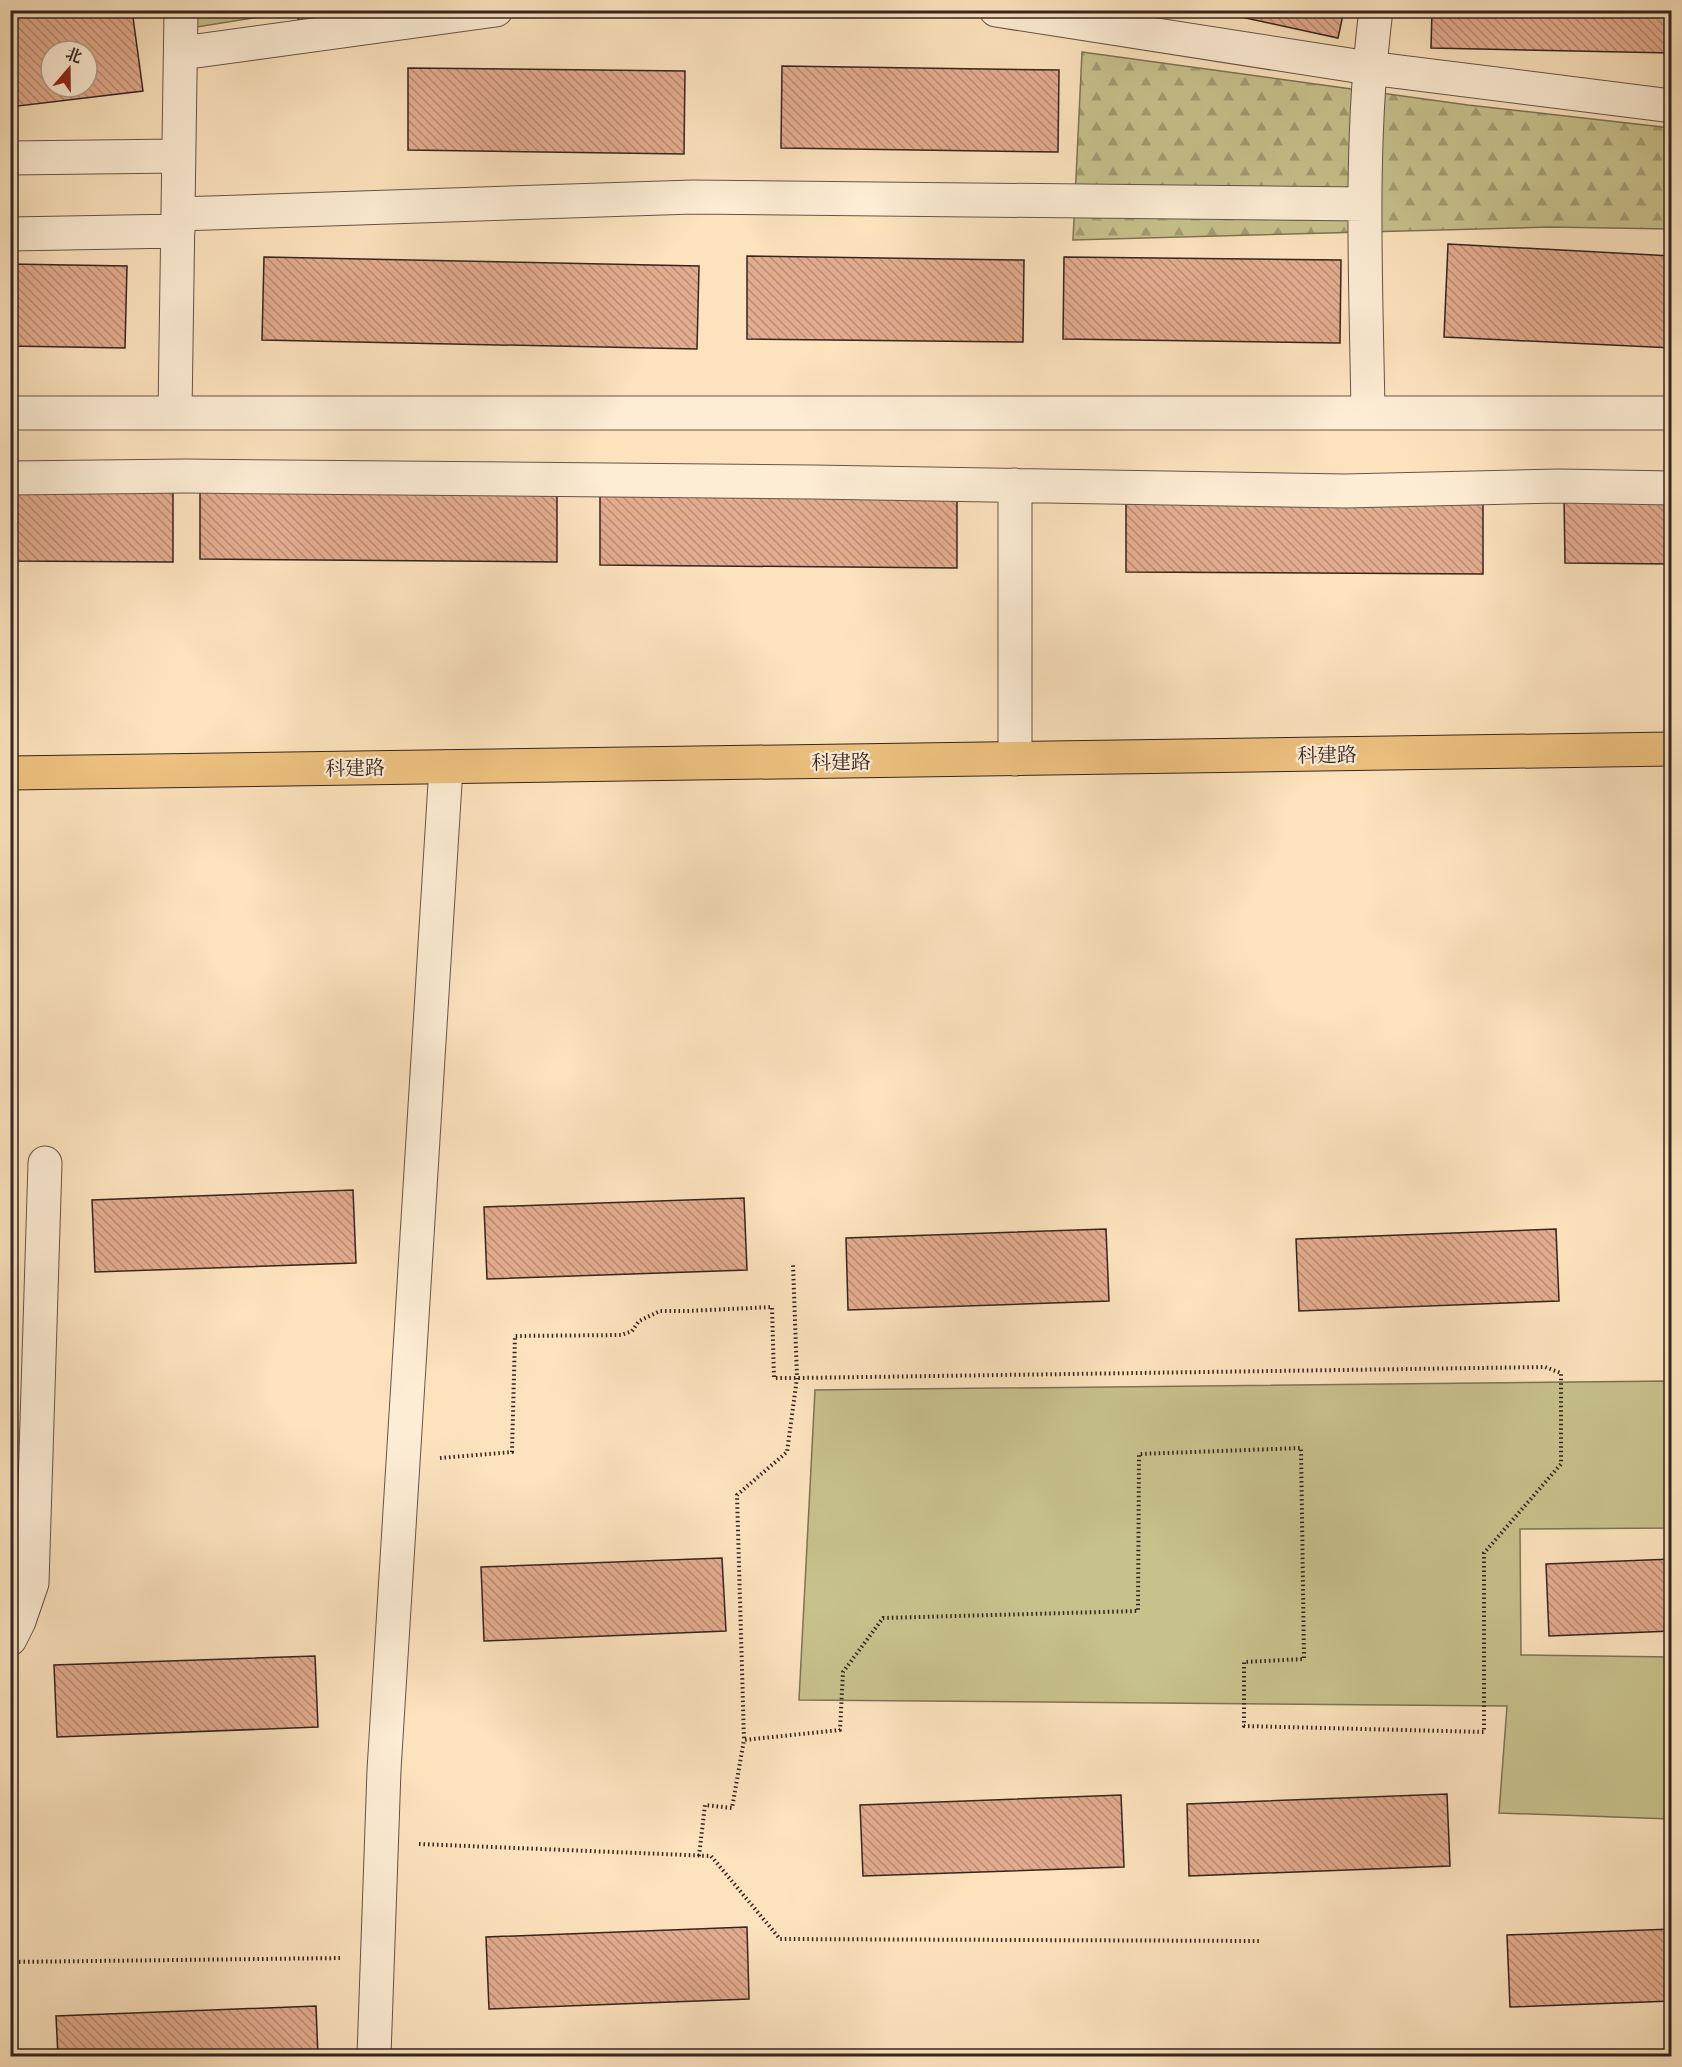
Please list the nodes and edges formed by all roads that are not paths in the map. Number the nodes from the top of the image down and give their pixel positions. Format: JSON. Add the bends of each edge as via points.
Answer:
{"nodes":[{"id":1,"x":181,"y":10,"type":"edge"},
{"id":2,"x":496,"y":10,"type":"edge"},
{"id":3,"x":996,"y":10,"type":"edge"},
{"id":4,"x":1376,"y":10,"type":"edge"},
{"id":5,"x":182,"y":53,"type":"junction"},
{"id":6,"x":1369,"y":68,"type":"junction"},
{"id":7,"x":1671,"y":106,"type":"edge"},
{"id":8,"x":177,"y":156,"type":"junction"},
{"id":9,"x":10,"y":158,"type":"edge"},
{"id":10,"x":1365,"y":204,"type":"junction"},
{"id":11,"x":178,"y":222,"type":"junction"},
{"id":12,"x":10,"y":234,"type":"edge"},
{"id":13,"x":10,"y":413,"type":"edge"},
{"id":14,"x":175,"y":413,"type":"junction"},
{"id":15,"x":1368,"y":413,"type":"junction"},
{"id":16,"x":1671,"y":413,"type":"edge"},
{"id":17,"x":10,"y":478,"type":"edge"},
{"id":18,"x":1015,"y":485,"type":"junction"},
{"id":19,"x":1671,"y":488,"type":"edge"},
{"id":20,"x":1671,"y":749,"type":"edge"},
{"id":21,"x":1015,"y":759,"type":"junction"},
{"id":22,"x":447,"y":767,"type":"junction"},
{"id":23,"x":10,"y":773,"type":"edge"},
{"id":24,"x":45,"y":1162,"type":"dead end"},
{"id":25,"x":22,"y":1515,"type":"edge"},
{"id":26,"x":10,"y":1639,"type":"edge"},
{"id":27,"x":374,"y":2056,"type":"edge"}],
"edges":[{"from":1,"to":5,"type":"street"},
{"from":2,"to":5,"type":"street"},
{"from":3,"to":6,"type":"street"},
{"from":4,"to":6,"type":"street"},
{"from":5,"to":8,"type":"street"},
{"from":6,"to":7,"type":"street"},
{"from":6,"to":10,"type":"street"},
{"from":8,"to":9,"type":"street"},
{"from":8,"to":11,"type":"street"},
{"from":10,"to":11,"type":"street","via":[[693,197]]},
{"from":10,"to":15,"type":"street"},
{"from":11,"to":12,"type":"street"},
{"from":11,"to":14,"type":"street"},
{"from":13,"to":14,"type":"street"},
{"from":14,"to":15,"type":"street"},
{"from":15,"to":16,"type":"street"},
{"from":17,"to":18,"type":"street","via":[[198,476]]},
{"from":18,"to":19,"type":"street","via":[[1345,490]]},
{"from":18,"to":21,"type":"street"},
{"from":20,"to":21,"type":"main road","name":"科建路"},
{"from":21,"to":22,"type":"main road","name":"科建路"},
{"from":22,"to":23,"type":"main road","name":"科建路"},
{"from":22,"to":27,"type":"street","via":[[384,1770]]},
{"from":24,"to":25,"type":"street"},
{"from":25,"to":26,"type":"street","via":[[32,1583]]}]}
